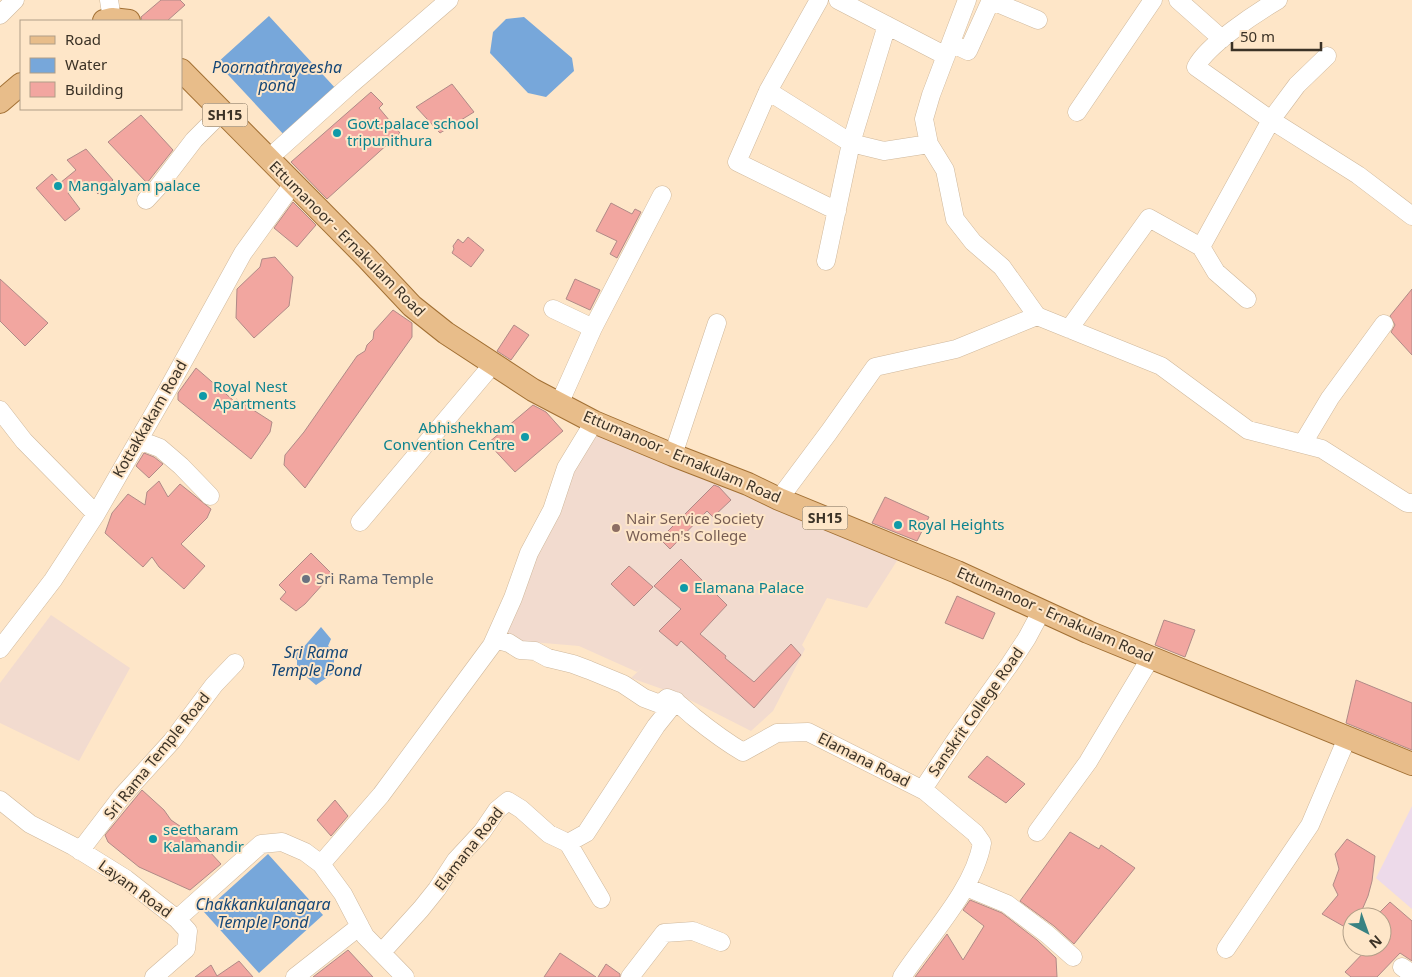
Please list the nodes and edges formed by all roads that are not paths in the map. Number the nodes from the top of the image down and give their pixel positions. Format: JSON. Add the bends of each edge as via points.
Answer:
{"nodes":[{"id":1,"x":14,"y":0,"type":"edge"},
{"id":2,"x":819,"y":0,"type":"edge"},
{"id":3,"x":838,"y":0,"type":"edge"},
{"id":4,"x":967,"y":0,"type":"edge"},
{"id":5,"x":990,"y":0,"type":"edge"},
{"id":6,"x":1153,"y":0,"type":"edge"},
{"id":7,"x":1178,"y":0,"type":"edge"},
{"id":8,"x":1278,"y":0,"type":"edge"},
{"id":9,"x":447,"y":1,"type":"edge"},
{"id":10,"x":0,"y":16,"type":"edge"},
{"id":11,"x":1038,"y":20,"type":"dead end"},
{"id":12,"x":887,"y":25,"type":"junction"},
{"id":13,"x":1222,"y":39,"type":"junction"},
{"id":14,"x":948,"y":50,"type":"junction"},
{"id":15,"x":1327,"y":56,"type":"dead end"},
{"id":16,"x":182,"y":71,"type":"edge"},
{"id":17,"x":20,"y":85,"type":"edge"},
{"id":18,"x":768,"y":91,"type":"junction"},
{"id":19,"x":0,"y":102,"type":"edge"},
{"id":20,"x":222,"y":112,"type":"junction"},
{"id":21,"x":1078,"y":112,"type":"dead end"},
{"id":22,"x":1271,"y":120,"type":"junction"},
{"id":23,"x":851,"y":143,"type":"junction"},
{"id":24,"x":929,"y":144,"type":"junction"},
{"id":25,"x":268,"y":159,"type":"junction"},
{"id":26,"x":293,"y":184,"type":"junction"},
{"id":27,"x":662,"y":195,"type":"dead end"},
{"id":28,"x":146,"y":200,"type":"dead end"},
{"id":29,"x":836,"y":211,"type":"junction"},
{"id":30,"x":1412,"y":216,"type":"edge"},
{"id":31,"x":1201,"y":247,"type":"junction"},
{"id":32,"x":826,"y":261,"type":"dead end"},
{"id":33,"x":1247,"y":299,"type":"dead end"},
{"id":34,"x":553,"y":309,"type":"dead end"},
{"id":35,"x":1037,"y":316,"type":"junction"},
{"id":36,"x":717,"y":323,"type":"dead end"},
{"id":37,"x":1384,"y":324,"type":"dead end"},
{"id":38,"x":593,"y":328,"type":"junction"},
{"id":39,"x":1069,"y":328,"type":"junction"},
{"id":40,"x":493,"y":364,"type":"junction"},
{"id":41,"x":560,"y":402,"type":"junction"},
{"id":42,"x":0,"y":410,"type":"edge"},
{"id":43,"x":594,"y":422,"type":"junction"},
{"id":44,"x":139,"y":440,"type":"junction"},
{"id":45,"x":1303,"y":443,"type":"junction"},
{"id":46,"x":672,"y":455,"type":"junction"},
{"id":47,"x":210,"y":496,"type":"dead end"},
{"id":48,"x":779,"y":499,"type":"junction"},
{"id":49,"x":1412,"y":503,"type":"edge"},
{"id":50,"x":96,"y":514,"type":"junction"},
{"id":51,"x":360,"y":522,"type":"dead end"},
{"id":52,"x":1042,"y":610,"type":"junction"},
{"id":53,"x":495,"y":638,"type":"junction"},
{"id":54,"x":0,"y":650,"type":"edge"},
{"id":55,"x":1151,"y":657,"type":"junction"},
{"id":56,"x":235,"y":662,"type":"dead end"},
{"id":57,"x":676,"y":701,"type":"junction"},
{"id":58,"x":1347,"y":738,"type":"junction"},
{"id":59,"x":1412,"y":764,"type":"edge"},
{"id":60,"x":925,"y":791,"type":"junction"},
{"id":61,"x":0,"y":800,"type":"edge"},
{"id":62,"x":1037,"y":832,"type":"dead end"},
{"id":63,"x":568,"y":843,"type":"junction"},
{"id":64,"x":80,"y":851,"type":"junction"},
{"id":65,"x":321,"y":864,"type":"junction"},
{"id":66,"x":966,"y":887,"type":"junction"},
{"id":67,"x":601,"y":898,"type":"dead end"},
{"id":68,"x":177,"y":919,"type":"junction"},
{"id":69,"x":360,"y":926,"type":"junction"},
{"id":70,"x":721,"y":942,"type":"dead end"},
{"id":71,"x":1226,"y":949,"type":"dead end"},
{"id":72,"x":382,"y":952,"type":"junction"},
{"id":73,"x":1073,"y":957,"type":"dead end"},
{"id":74,"x":154,"y":977,"type":"edge"},
{"id":75,"x":296,"y":977,"type":"edge"},
{"id":76,"x":405,"y":977,"type":"edge"},
{"id":77,"x":630,"y":977,"type":"edge"},
{"id":78,"x":902,"y":977,"type":"edge"}],
"edges":[{"from":1,"to":10,"type":"street"},
{"from":2,"to":18,"type":"street"},
{"from":3,"to":12,"type":"street"},
{"from":4,"to":14,"type":"street"},
{"from":5,"to":11,"type":"street"},
{"from":5,"to":14,"type":"street","via":[[968,51]]},
{"from":6,"to":21,"type":"street"},
{"from":7,"to":13,"type":"street"},
{"from":8,"to":13,"type":"street"},
{"from":9,"to":25,"type":"street"},
{"from":12,"to":14,"type":"street"},
{"from":12,"to":23,"type":"street"},
{"from":13,"to":22,"type":"street","via":[[1196,67]]},
{"from":14,"to":24,"type":"street","via":[[924,119]]},
{"from":15,"to":22,"type":"street","via":[[1297,85]]},
{"from":16,"to":20,"type":"main road","name":"Ettumanoor - Ernakulam Road","number":"SH15"},
{"from":17,"to":19,"type":"main road"},
{"from":18,"to":23,"type":"street"},
{"from":18,"to":29,"type":"street","via":[[737,162]]},
{"from":20,"to":25,"type":"main road","name":"Ettumanoor - Ernakulam Road","number":"SH15"},
{"from":20,"to":28,"type":"street","via":[[194,140]]},
{"from":22,"to":30,"type":"street","via":[[1358,175]]},
{"from":22,"to":31,"type":"street"},
{"from":23,"to":24,"type":"street","via":[[884,151]]},
{"from":23,"to":29,"type":"street"},
{"from":24,"to":35,"type":"street","via":[[945,170],[955,219],[973,242],[1002,267]]},
{"from":25,"to":26,"type":"main road","name":"Ettumanoor - Ernakulam Road","number":"SH15"},
{"from":26,"to":40,"type":"main road","name":"Ettumanoor - Ernakulam Road","number":"SH15","via":[[417,311]]},
{"from":26,"to":44,"type":"street","name":"Kottakkakam Road","via":[[243,253]]},
{"from":27,"to":38,"type":"street"},
{"from":29,"to":32,"type":"street"},
{"from":31,"to":33,"type":"street","via":[[1216,272]]},
{"from":31,"to":39,"type":"street","via":[[1149,218]]},
{"from":34,"to":38,"type":"street"},
{"from":35,"to":39,"type":"street"},
{"from":35,"to":48,"type":"street","via":[[956,349],[875,367]]},
{"from":36,"to":46,"type":"street"},
{"from":37,"to":45,"type":"street","via":[[1330,398]]},
{"from":38,"to":41,"type":"street"},
{"from":39,"to":45,"type":"street","via":[[1161,366],[1248,430]]},
{"from":40,"to":41,"type":"main road","name":"Ettumanoor - Ernakulam Road","number":"SH15","via":[[533,390]]},
{"from":40,"to":51,"type":"street"},
{"from":41,"to":43,"type":"main road","name":"Ettumanoor - Ernakulam Road","number":"SH15"},
{"from":42,"to":50,"type":"street","via":[[24,441]]},
{"from":43,"to":46,"type":"main road","name":"Ettumanoor - Ernakulam Road","number":"SH15"},
{"from":43,"to":53,"type":"street","via":[[566,468],[552,510],[529,553]]},
{"from":44,"to":47,"type":"street","via":[[160,448]]},
{"from":44,"to":50,"type":"street","name":"Kottakkakam Road"},
{"from":45,"to":49,"type":"street","via":[[1322,448],[1406,503]]},
{"from":46,"to":48,"type":"main road","name":"Ettumanoor - Ernakulam Road","number":"SH15"},
{"from":48,"to":52,"type":"main road","name":"Ettumanoor - Ernakulam Road","number":"SH15"},
{"from":50,"to":54,"type":"street","name":"Kottakkakam Road","via":[[53,580]]},
{"from":52,"to":55,"type":"main road","name":"Ettumanoor - Ernakulam Road","number":"SH15"},
{"from":52,"to":60,"type":"street","name":"Sanskrit College Road","via":[[1027,638],[956,738],[925,786]]},
{"from":53,"to":57,"type":"street","via":[[520,650],[535,651],[624,684],[644,698],[660,704],[667,698]]},
{"from":53,"to":65,"type":"street","via":[[381,794]]},
{"from":55,"to":58,"type":"main road","name":"Ettumanoor - Ernakulam Road","number":"SH15"},
{"from":55,"to":62,"type":"street","via":[[1088,762]]},
{"from":56,"to":64,"type":"street","name":"Sri Rama Temple Road"},
{"from":57,"to":60,"type":"street","name":"Elamana Road","via":[[727,743],[743,752],[777,733],[808,732]]},
{"from":57,"to":63,"type":"street","via":[[586,833]]},
{"from":58,"to":59,"type":"main road","name":"Ettumanoor - Ernakulam Road","number":"SH15"},
{"from":58,"to":71,"type":"street","via":[[1310,825]]},
{"from":60,"to":66,"type":"street","name":"Sanskrit College Road","via":[[976,833],[982,843],[979,859]]},
{"from":61,"to":64,"type":"street","name":"Layam Road","via":[[30,824]]},
{"from":63,"to":67,"type":"street"},
{"from":63,"to":72,"type":"street","name":"Elamana Road","via":[[549,834],[508,801],[456,860],[422,909]]},
{"from":64,"to":68,"type":"street","name":"Layam Road","via":[[126,879]]},
{"from":65,"to":68,"type":"street","name":"Layam Road","via":[[305,852],[282,842],[261,844]]},
{"from":65,"to":69,"type":"street","name":"Layam Road","via":[[343,894]]},
{"from":66,"to":73,"type":"street","via":[[1007,904]]},
{"from":66,"to":78,"type":"street","name":"Sanskrit College Road"},
{"from":68,"to":74,"type":"street","via":[[188,932],[186,949]]},
{"from":69,"to":72,"type":"street","name":"Layam Road","via":[[365,936]]},
{"from":69,"to":75,"type":"street"},
{"from":70,"to":77,"type":"street","via":[[693,931],[664,933]]},
{"from":72,"to":76,"type":"street","name":"Layam Road"}]}
